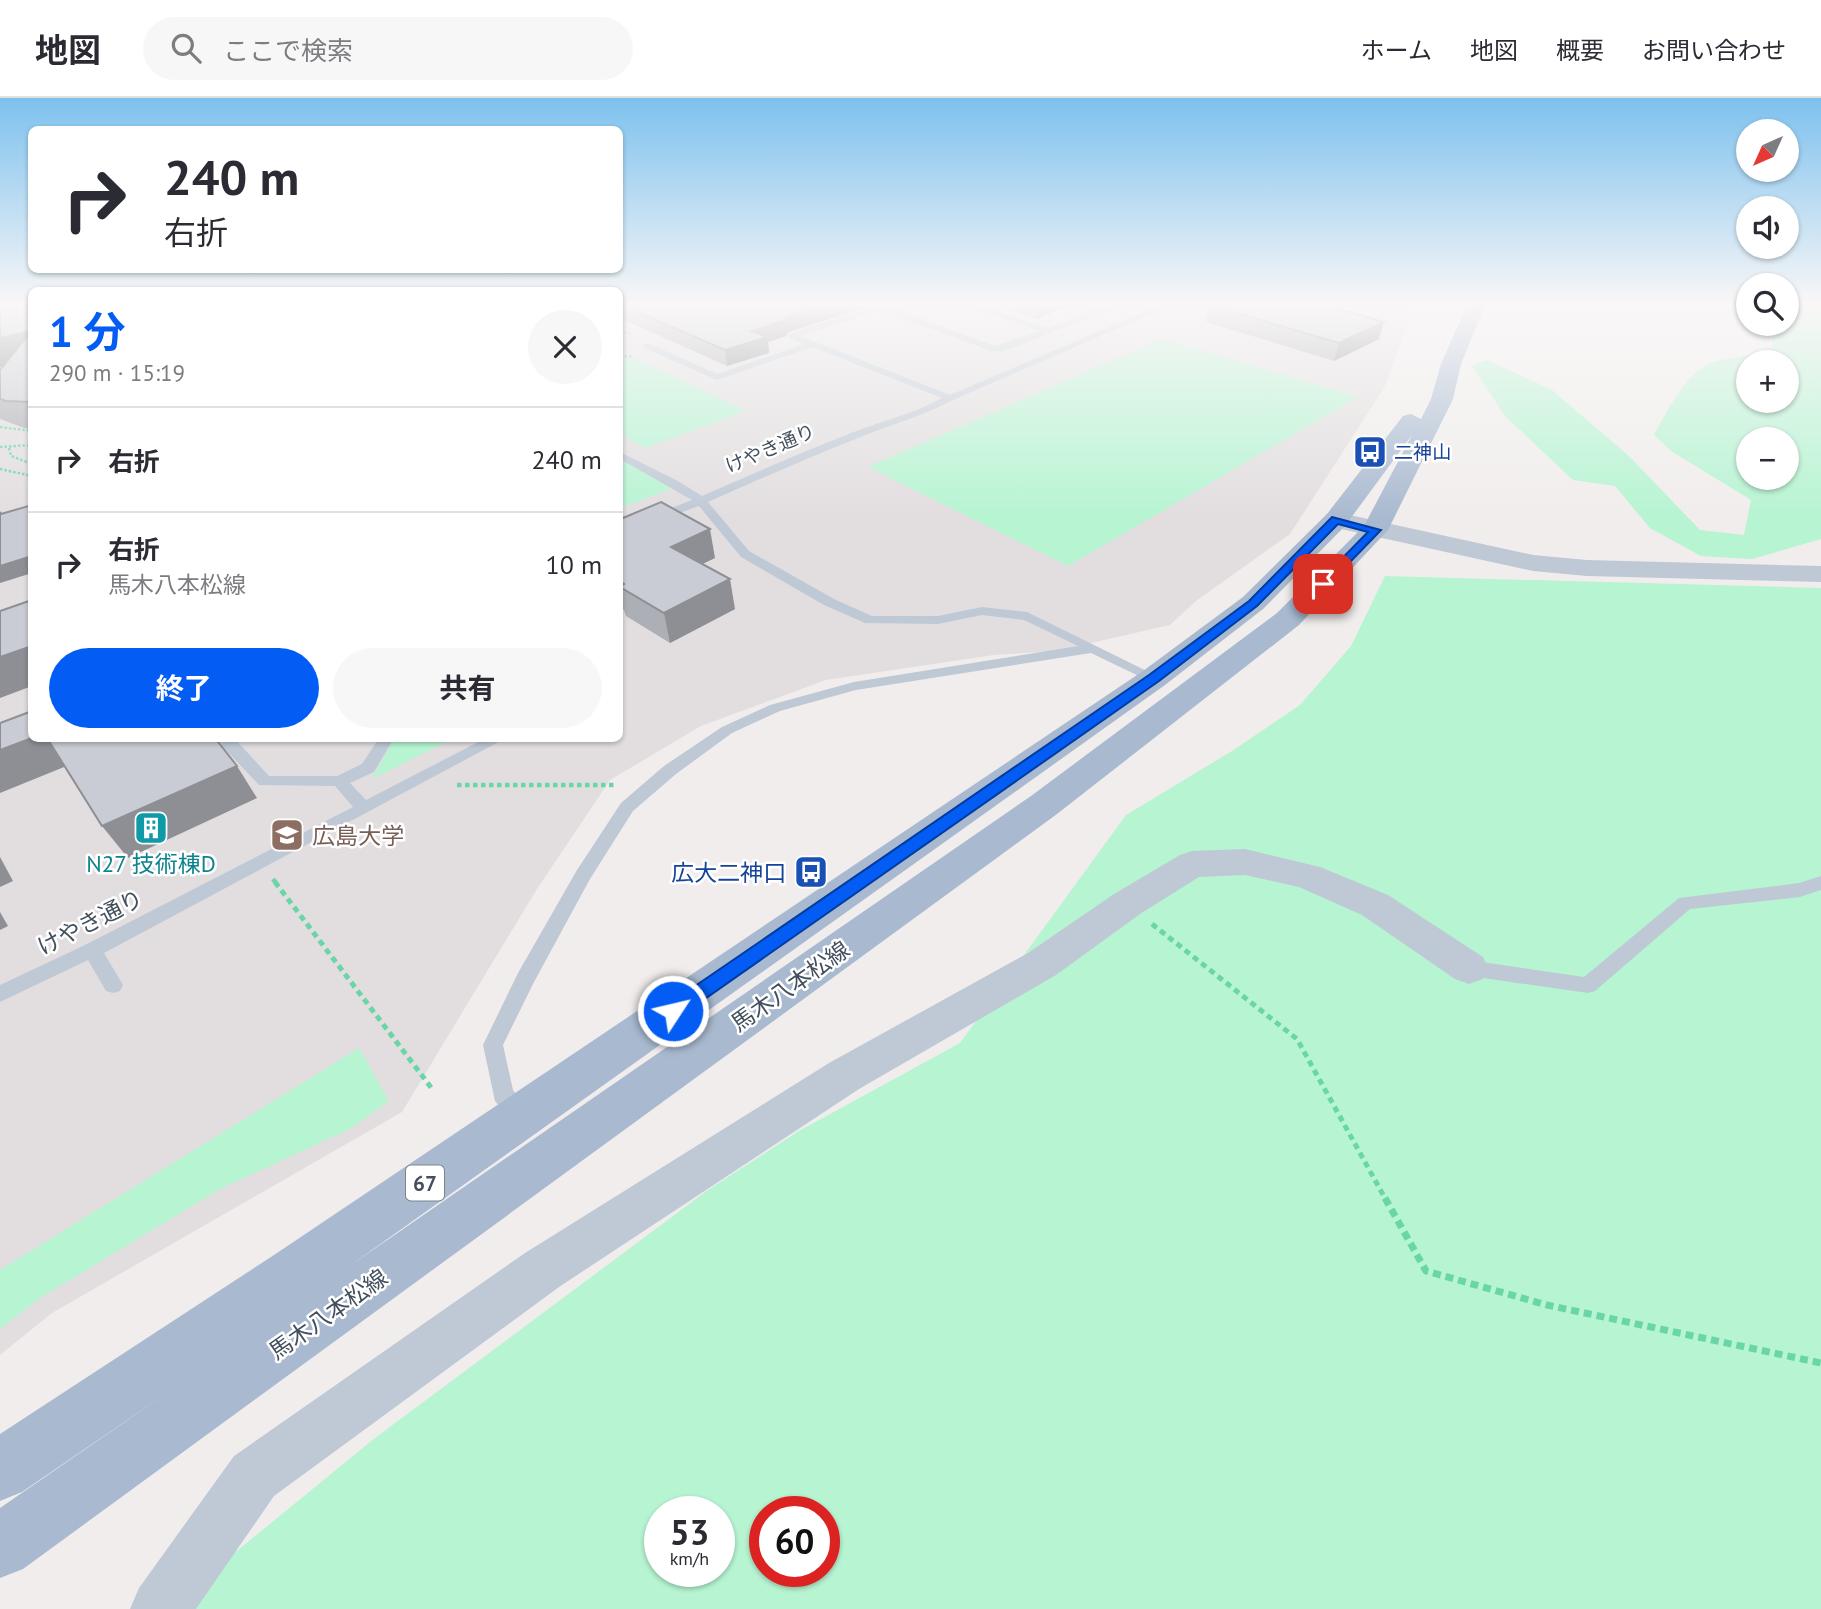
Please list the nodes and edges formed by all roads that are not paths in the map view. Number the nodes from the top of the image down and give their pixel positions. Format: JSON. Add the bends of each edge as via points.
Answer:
{"nodes":[{"id":1,"x":893,"y":376,"type":"edge"},
{"id":2,"x":1003,"y":376,"type":"edge"},
{"id":3,"x":1444,"y":376,"type":"edge"},
{"id":4,"x":1448,"y":376,"type":"edge"},
{"id":5,"x":950,"y":398,"type":"junction"},
{"id":6,"x":623,"y":457,"type":"edge"},
{"id":7,"x":701,"y":501,"type":"junction"},
{"id":8,"x":1356,"y":525,"type":"junction"},
{"id":9,"x":623,"y":531,"type":"edge"},
{"id":10,"x":1821,"y":575,"type":"edge"},
{"id":11,"x":1094,"y":648,"type":"junction"},
{"id":12,"x":1154,"y":678,"type":"junction"},
{"id":13,"x":384,"y":742,"type":"edge"},
{"id":14,"x":491,"y":742,"type":"edge"},
{"id":15,"x":229,"y":743,"type":"dead end"},
{"id":16,"x":339,"y":781,"type":"junction"},
{"id":17,"x":364,"y":809,"type":"junction"},
{"id":18,"x":1821,"y":883,"type":"edge"},
{"id":19,"x":92,"y":950,"type":"junction"},
{"id":20,"x":1469,"y":968,"type":"joint"},
{"id":21,"x":113,"y":985,"type":"dead end"},
{"id":22,"x":0,"y":994,"type":"edge"},
{"id":23,"x":520,"y":1116,"type":"junction"},
{"id":24,"x":0,"y":1470,"type":"edge"},
{"id":25,"x":0,"y":1546,"type":"edge"},
{"id":26,"x":160,"y":1609,"type":"edge"}],
"edges":[{"from":1,"to":5,"type":"lane"},
{"from":2,"to":5,"type":"lane","name":"けやき通り"},
{"from":3,"to":8,"type":"main road","name":"馬木八本松線","number":"67"},
{"from":4,"to":8,"type":"main road","name":"馬木八本松線","number":"67","via":[[1442,398]]},
{"from":5,"to":7,"type":"lane","name":"けやき通り"},
{"from":6,"to":7,"type":"lane"},
{"from":7,"to":9,"type":"lane","name":"けやき通り"},
{"from":7,"to":11,"type":"lane","via":[[744,554],[870,620],[938,621],[982,611],[1027,616]]},
{"from":8,"to":10,"type":"street","via":[[1532,563]]},
{"from":8,"to":12,"type":"main road","name":"馬木八本松線","number":"67"},
{"from":8,"to":25,"type":"main road","name":"馬木八本松線","number":"67","via":[[1288,619],[1044,805]]},
{"from":11,"to":12,"type":"lane"},
{"from":11,"to":23,"type":"lane","via":[[854,686],[775,708],[727,730],[652,786],[627,807],[583,875],[493,1045],[503,1094]]},
{"from":12,"to":23,"type":"main road","name":"馬木八本松線","number":"67"},
{"from":13,"to":16,"type":"lane","via":[[368,768]]},
{"from":14,"to":17,"type":"lane","name":"けやき通り"},
{"from":15,"to":16,"type":"lane","via":[[265,781]]},
{"from":16,"to":17,"type":"lane"},
{"from":17,"to":19,"type":"lane","name":"けやき通り"},
{"from":18,"to":20,"type":"lane","via":[[1800,890],[1685,904],[1588,985]]},
{"from":19,"to":21,"type":"lane"},
{"from":19,"to":22,"type":"lane","name":"けやき通り"},
{"from":20,"to":26,"type":"street","via":[[1375,905],[1307,876],[1245,862],[1192,864],[1042,964],[844,1076],[542,1270],[254,1476]]},
{"from":23,"to":24,"type":"main road","name":"馬木八本松線","number":"67"}]}
